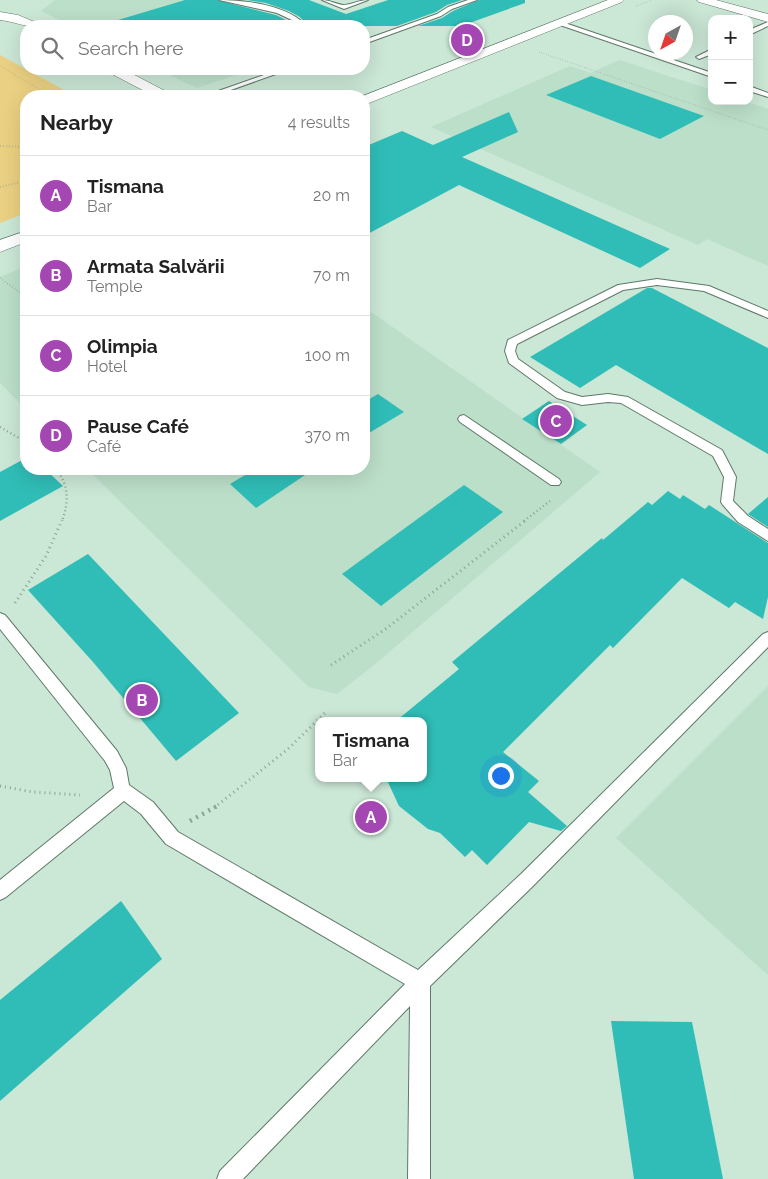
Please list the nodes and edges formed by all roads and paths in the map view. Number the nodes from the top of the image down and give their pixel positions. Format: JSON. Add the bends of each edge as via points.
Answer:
{"nodes":[{"id":1,"x":222,"y":0,"type":"edge"},
{"id":2,"x":326,"y":0,"type":"edge"},
{"id":3,"x":365,"y":0,"type":"edge"},
{"id":4,"x":474,"y":0,"type":"edge"},
{"id":5,"x":618,"y":0,"type":"edge"},
{"id":6,"x":703,"y":0,"type":"edge"},
{"id":7,"x":0,"y":16,"type":"edge"},
{"id":8,"x":768,"y":18,"type":"edge"},
{"id":9,"x":299,"y":20,"type":"edge"},
{"id":10,"x":20,"y":21,"type":"edge"},
{"id":11,"x":559,"y":23,"type":"junction"},
{"id":12,"x":768,"y":24,"type":"edge"},
{"id":13,"x":753,"y":31,"type":"edge"},
{"id":14,"x":370,"y":40,"type":"edge"},
{"id":15,"x":532,"y":49,"type":"dead end"},
{"id":16,"x":708,"y":53,"type":"edge"},
{"id":17,"x":699,"y":57,"type":"dead end"},
{"id":18,"x":0,"y":66,"type":"edge"},
{"id":19,"x":708,"y":74,"type":"edge"},
{"id":20,"x":124,"y":75,"type":"edge"},
{"id":21,"x":269,"y":75,"type":"edge"},
{"id":22,"x":753,"y":89,"type":"edge"},
{"id":23,"x":41,"y":90,"type":"edge"},
{"id":24,"x":153,"y":90,"type":"edge"},
{"id":25,"x":226,"y":90,"type":"edge"},
{"id":26,"x":768,"y":95,"type":"edge"},
{"id":27,"x":370,"y":99,"type":"edge"},
{"id":28,"x":768,"y":130,"type":"edge"},
{"id":29,"x":0,"y":146,"type":"edge"},
{"id":30,"x":20,"y":147,"type":"edge"},
{"id":31,"x":20,"y":182,"type":"edge"},
{"id":32,"x":0,"y":187,"type":"edge"},
{"id":33,"x":20,"y":239,"type":"edge"},
{"id":34,"x":0,"y":247,"type":"edge"},
{"id":35,"x":0,"y":278,"type":"edge"},
{"id":36,"x":20,"y":293,"type":"edge"},
{"id":37,"x":768,"y":315,"type":"edge"},
{"id":38,"x":464,"y":419,"type":"dead end"},
{"id":39,"x":0,"y":427,"type":"edge"},
{"id":40,"x":20,"y":439,"type":"edge"},
{"id":41,"x":61,"y":475,"type":"edge"},
{"id":42,"x":555,"y":482,"type":"dead end"},
{"id":43,"x":550,"y":502,"type":"dead end"},
{"id":44,"x":768,"y":536,"type":"edge"},
{"id":45,"x":1,"y":619,"type":"edge"},
{"id":46,"x":768,"y":638,"type":"edge"},
{"id":47,"x":331,"y":665,"type":"dead end"},
{"id":48,"x":326,"y":712,"type":"dead end"},
{"id":49,"x":321,"y":717,"type":"edge"},
{"id":50,"x":315,"y":723,"type":"edge"},
{"id":51,"x":0,"y":786,"type":"edge"},
{"id":52,"x":122,"y":789,"type":"junction"},
{"id":53,"x":160,"y":824,"type":"junction"},
{"id":54,"x":0,"y":891,"type":"edge"},
{"id":55,"x":420,"y":982,"type":"junction"},
{"id":56,"x":228,"y":1179,"type":"edge"},
{"id":57,"x":419,"y":1179,"type":"edge"}],
"edges":[{"from":1,"to":9,"type":"lane","via":[[256,4]]},
{"from":2,"to":3,"type":"lane","via":[[344,7]]},
{"from":4,"to":14,"type":"lane"},
{"from":5,"to":11,"type":"main road"},
{"from":6,"to":8,"type":"main road"},
{"from":7,"to":10,"type":"main road"},
{"from":11,"to":19,"type":"lane"},
{"from":11,"to":27,"type":"main road"},
{"from":12,"to":13,"type":"lane"},
{"from":15,"to":28,"type":"path"},
{"from":16,"to":17,"type":"lane"},
{"from":18,"to":23,"type":"path"},
{"from":20,"to":24,"type":"main road"},
{"from":21,"to":25,"type":"lane"},
{"from":22,"to":26,"type":"lane"},
{"from":29,"to":30,"type":"path"},
{"from":31,"to":32,"type":"path"},
{"from":33,"to":34,"type":"main road"},
{"from":35,"to":36,"type":"path"},
{"from":37,"to":44,"type":"lane","via":[[706,288],[648,283],[621,287],[512,342],[510,352],[513,361],[561,394],[582,401],[624,400],[718,453],[730,477],[727,502],[743,519]]},
{"from":38,"to":42,"type":"lane"},
{"from":39,"to":40,"type":"path"},
{"from":41,"to":45,"type":"path","via":[[67,503],[59,530],[21,595]]},
{"from":43,"to":47,"type":"path","via":[[387,628]]},
{"from":45,"to":52,"type":"lane","via":[[111,756],[118,768]]},
{"from":46,"to":55,"type":"lane","via":[[528,880]]},
{"from":48,"to":49,"type":"path"},
{"from":50,"to":53,"type":"path","via":[[219,805],[192,820],[175,825]]},
{"from":51,"to":52,"type":"path","via":[[72,796]]},
{"from":52,"to":53,"type":"lane","via":[[147,808]]},
{"from":52,"to":54,"type":"lane","via":[[117,797]]},
{"from":53,"to":55,"type":"lane","via":[[172,838]]},
{"from":55,"to":56,"type":"lane"},
{"from":55,"to":57,"type":"lane"}]}
